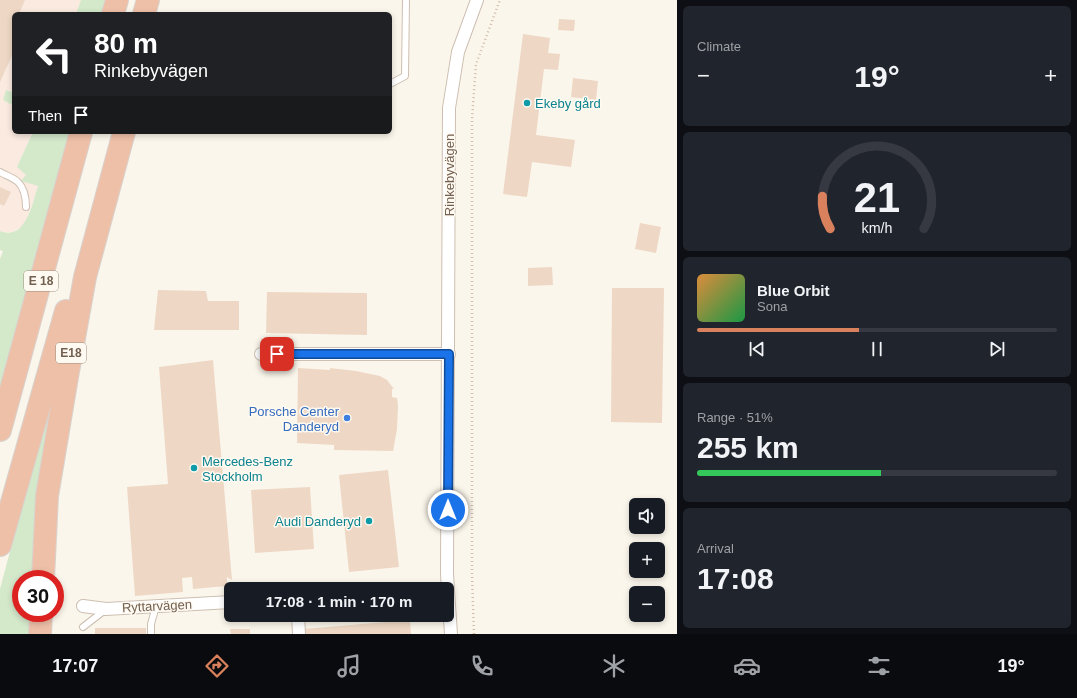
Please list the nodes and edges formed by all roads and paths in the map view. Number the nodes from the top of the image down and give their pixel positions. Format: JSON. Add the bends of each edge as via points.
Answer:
{"nodes":[{"id":1,"x":117,"y":0,"type":"edge"},
{"id":2,"x":148,"y":0,"type":"edge"},
{"id":3,"x":156,"y":0,"type":"edge"},
{"id":4,"x":406,"y":0,"type":"edge"},
{"id":5,"x":477,"y":0,"type":"edge"},
{"id":6,"x":500,"y":0,"type":"edge"},
{"id":7,"x":114,"y":12,"type":"edge"},
{"id":8,"x":145,"y":12,"type":"edge"},
{"id":9,"x":153,"y":12,"type":"edge"},
{"id":10,"x":392,"y":83,"type":"edge"},
{"id":11,"x":80,"y":134,"type":"edge"},
{"id":12,"x":111,"y":134,"type":"edge"},
{"id":13,"x":123,"y":134,"type":"edge"},
{"id":14,"x":0,"y":172,"type":"edge"},
{"id":15,"x":26,"y":208,"type":"dead end"},
{"id":16,"x":261,"y":354,"type":"dead end"},
{"id":17,"x":449,"y":354,"type":"junction"},
{"id":18,"x":0,"y":430,"type":"edge"},
{"id":19,"x":0,"y":545,"type":"edge"},
{"id":20,"x":43,"y":570,"type":"edge"},
{"id":21,"x":447,"y":582,"type":"edge"},
{"id":22,"x":224,"y":602,"type":"edge"},
{"id":23,"x":83,"y":606,"type":"dead end"},
{"id":24,"x":156,"y":606,"type":"junction"},
{"id":25,"x":106,"y":609,"type":"junction"},
{"id":26,"x":41,"y":622,"type":"edge"},
{"id":27,"x":298,"y":622,"type":"edge"},
{"id":28,"x":450,"y":622,"type":"edge"},
{"id":29,"x":83,"y":628,"type":"dead end"},
{"id":30,"x":40,"y":634,"type":"edge"},
{"id":31,"x":151,"y":634,"type":"edge"},
{"id":32,"x":299,"y":634,"type":"edge"},
{"id":33,"x":451,"y":634,"type":"edge"},
{"id":34,"x":474,"y":634,"type":"edge"}],
"edges":[{"from":1,"to":7,"type":"highway"},
{"from":2,"to":8,"type":"highway"},
{"from":3,"to":9,"type":"highway"},
{"from":4,"to":10,"type":"lane","via":[[405,76]]},
{"from":5,"to":17,"type":"street","name":"Rinkebyvägen","via":[[458,52],[449,108]]},
{"from":6,"to":34,"type":"path","via":[[476,64],[472,119]]},
{"from":11,"to":18,"type":"highway","number":"E 18"},
{"from":12,"to":19,"type":"highway","number":"E 18"},
{"from":13,"to":20,"type":"highway","number":"E18","via":[[85,277],[65,384],[47,496]]},
{"from":14,"to":15,"type":"lane","via":[[18,181],[24,192]]},
{"from":16,"to":17,"type":"street"},
{"from":17,"to":21,"type":"street","name":"Rinkebyvägen"},
{"from":22,"to":24,"type":"street","name":"Ryttarvägen"},
{"from":23,"to":25,"type":"street","name":"Ryttarvägen"},
{"from":24,"to":25,"type":"street","name":"Ryttarvägen"},
{"from":24,"to":31,"type":"lane"},
{"from":25,"to":29,"type":"lane"},
{"from":26,"to":30,"type":"highway"},
{"from":27,"to":32,"type":"street"},
{"from":28,"to":33,"type":"street","name":"Rinkebyvägen"}]}
